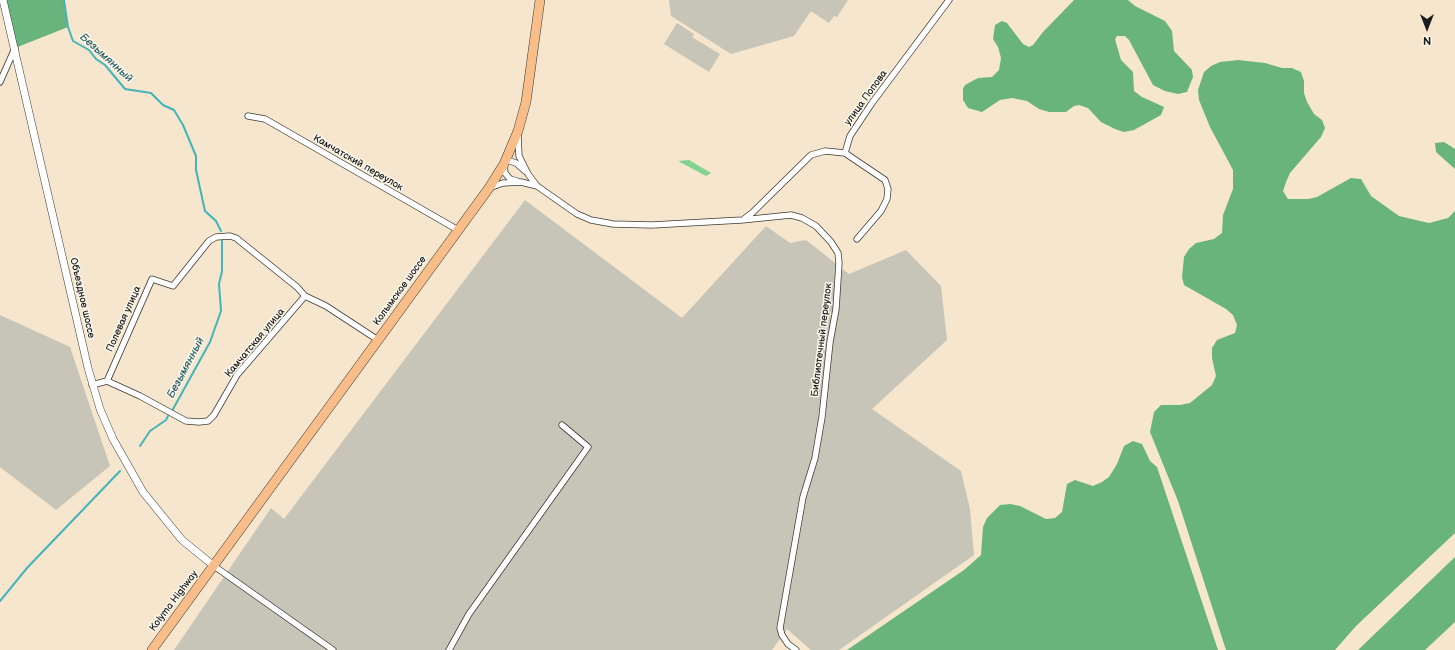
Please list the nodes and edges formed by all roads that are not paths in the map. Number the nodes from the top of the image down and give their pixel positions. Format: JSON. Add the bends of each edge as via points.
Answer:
{"nodes":[{"id":1,"x":4,"y":0,"type":"edge"},
{"id":2,"x":540,"y":0,"type":"edge"},
{"id":3,"x":949,"y":0,"type":"edge"},
{"id":4,"x":15,"y":48,"type":"junction"},
{"id":5,"x":0,"y":82,"type":"edge"},
{"id":6,"x":248,"y":116,"type":"dead end"},
{"id":7,"x":518,"y":131,"type":"junction"},
{"id":8,"x":845,"y":153,"type":"junction"},
{"id":9,"x":505,"y":162,"type":"junction"},
{"id":10,"x":528,"y":174,"type":"junction"},
{"id":11,"x":521,"y":182,"type":"junction"},
{"id":12,"x":537,"y":186,"type":"junction"},
{"id":13,"x":489,"y":188,"type":"junction"},
{"id":14,"x":742,"y":220,"type":"junction"},
{"id":15,"x":458,"y":230,"type":"junction"},
{"id":16,"x":857,"y":239,"type":"dead end"},
{"id":17,"x":305,"y":296,"type":"junction"},
{"id":18,"x":378,"y":340,"type":"junction"},
{"id":19,"x":107,"y":381,"type":"junction"},
{"id":20,"x":92,"y":385,"type":"junction"},
{"id":21,"x":562,"y":425,"type":"dead end"},
{"id":22,"x":214,"y":566,"type":"junction"},
{"id":23,"x":152,"y":650,"type":"edge"},
{"id":24,"x":333,"y":650,"type":"edge"},
{"id":25,"x":449,"y":650,"type":"edge"},
{"id":26,"x":796,"y":650,"type":"edge"}],
"edges":[{"from":1,"to":4,"type":"street","name":"Объездное шоссе"},
{"from":2,"to":7,"type":"highway","name":"Колымское шоссе","via":[[529,86]]},
{"from":3,"to":8,"type":"street","name":"улица Попова","via":[[850,136]]},
{"from":4,"to":5,"type":"street"},
{"from":4,"to":20,"type":"street","name":"Объездное шоссе"},
{"from":6,"to":15,"type":"street","name":"Камчатский переулок","via":[[265,119]]},
{"from":7,"to":9,"type":"highway","name":"Колымское шоссе"},
{"from":7,"to":10,"type":"street","name":"Библиотечный переулок","via":[[519,156]]},
{"from":8,"to":14,"type":"street","via":[[825,151],[811,155]]},
{"from":8,"to":16,"type":"street","via":[[885,180],[888,189],[887,199],[881,211]]},
{"from":9,"to":10,"type":"street","via":[[516,163]]},
{"from":9,"to":11,"type":"street","via":[[506,173],[510,179]]},
{"from":9,"to":13,"type":"highway","name":"Колымское шоссе"},
{"from":10,"to":12,"type":"street","name":"Библиотечный переулок"},
{"from":11,"to":12,"type":"street","name":"Библиотечный переулок"},
{"from":11,"to":13,"type":"street","name":"Библиотечный переулок","via":[[503,183]]},
{"from":12,"to":14,"type":"street","name":"Библиотечный переулок","via":[[577,214],[601,223],[652,225]]},
{"from":13,"to":15,"type":"highway","name":"Колымское шоссе"},
{"from":14,"to":26,"type":"street","name":"Библиотечный переулок","via":[[775,215],[802,218],[816,226],[838,253],[836,309],[822,417],[815,458],[803,497],[780,628],[788,644]]},
{"from":15,"to":18,"type":"highway","name":"Колымское шоссе"},
{"from":17,"to":18,"type":"street","via":[[326,306]]},
{"from":17,"to":19,"type":"street","name":"Камчатская улица","via":[[237,375],[208,421],[186,421]]},
{"from":17,"to":19,"type":"street","name":"Полевая улица","via":[[236,238],[216,237],[209,240],[173,286],[152,280]]},
{"from":18,"to":22,"type":"highway","name":"Колымское шоссе"},
{"from":19,"to":20,"type":"street"},
{"from":20,"to":22,"type":"street","name":"Объездное шоссе","via":[[113,439],[143,492],[182,540]]},
{"from":21,"to":25,"type":"street","via":[[588,447],[469,614]]},
{"from":22,"to":23,"type":"highway","name":"Kolyma Highway"},
{"from":22,"to":24,"type":"street"}]}
